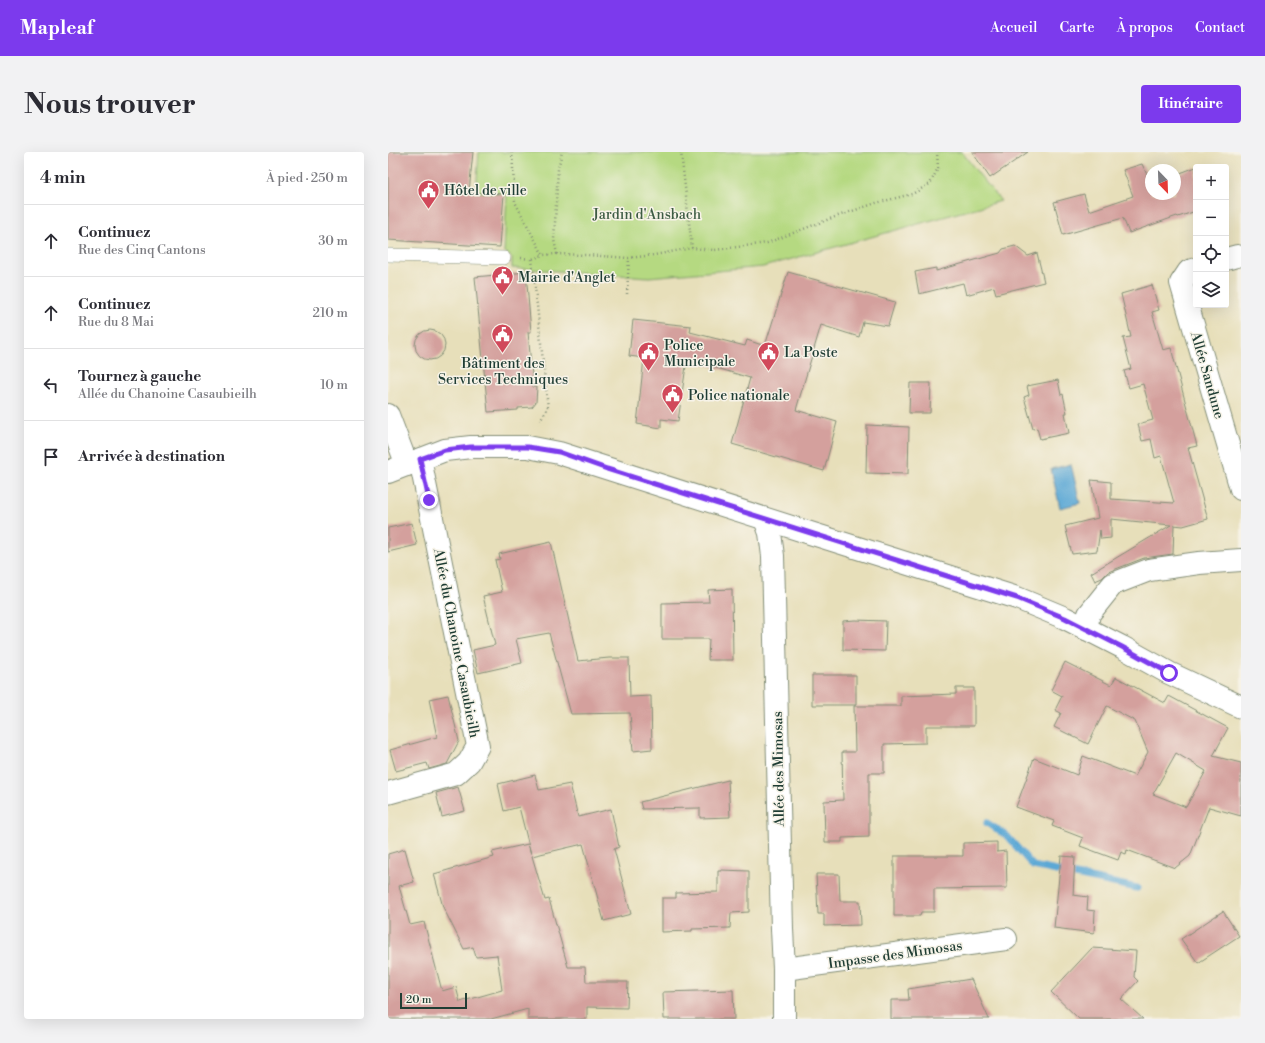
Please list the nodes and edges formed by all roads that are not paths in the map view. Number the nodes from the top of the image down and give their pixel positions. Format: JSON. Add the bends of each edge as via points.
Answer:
{"nodes":[{"id":1,"x":388,"y":255,"type":"edge"},
{"id":2,"x":504,"y":258,"type":"road end"},
{"id":3,"x":1193,"y":270,"type":"edge"},
{"id":4,"x":388,"y":415,"type":"edge"},
{"id":5,"x":405,"y":465,"type":"edge"},
{"id":6,"x":1241,"y":489,"type":"edge"},
{"id":7,"x":765,"y":519,"type":"junction"},
{"id":8,"x":1241,"y":560,"type":"edge"},
{"id":9,"x":1086,"y":629,"type":"junction"},
{"id":10,"x":1241,"y":707,"type":"edge"},
{"id":11,"x":388,"y":793,"type":"edge"},
{"id":12,"x":1006,"y":939,"type":"dead end"},
{"id":13,"x":784,"y":969,"type":"junction"},
{"id":14,"x":784,"y":1019,"type":"edge"}],
"edges":[{"from":1,"to":2,"type":"lane"},
{"from":3,"to":6,"type":"street","name":"Allée Sandune","via":[[1189,271],[1180,283]]},
{"from":4,"to":5,"type":"street","name":"Allée du Chanoine Casaubieilh"},
{"from":5,"to":7,"type":"street","via":[[445,450],[471,447],[528,447],[559,452]]},
{"from":5,"to":11,"type":"street","name":"Allée du Chanoine Casaubieilh","via":[[478,746],[469,762],[456,774]]},
{"from":7,"to":9,"type":"street","via":[[1017,598]]},
{"from":7,"to":13,"type":"street","name":"Allée des Mimosas","via":[[773,556]]},
{"from":8,"to":9,"type":"street","via":[[1149,570],[1113,584],[1089,614]]},
{"from":9,"to":10,"type":"street"},
{"from":12,"to":13,"type":"street","name":"Impasse des Mimosas"},
{"from":13,"to":14,"type":"street","name":"Allée des Mimosas"}]}
